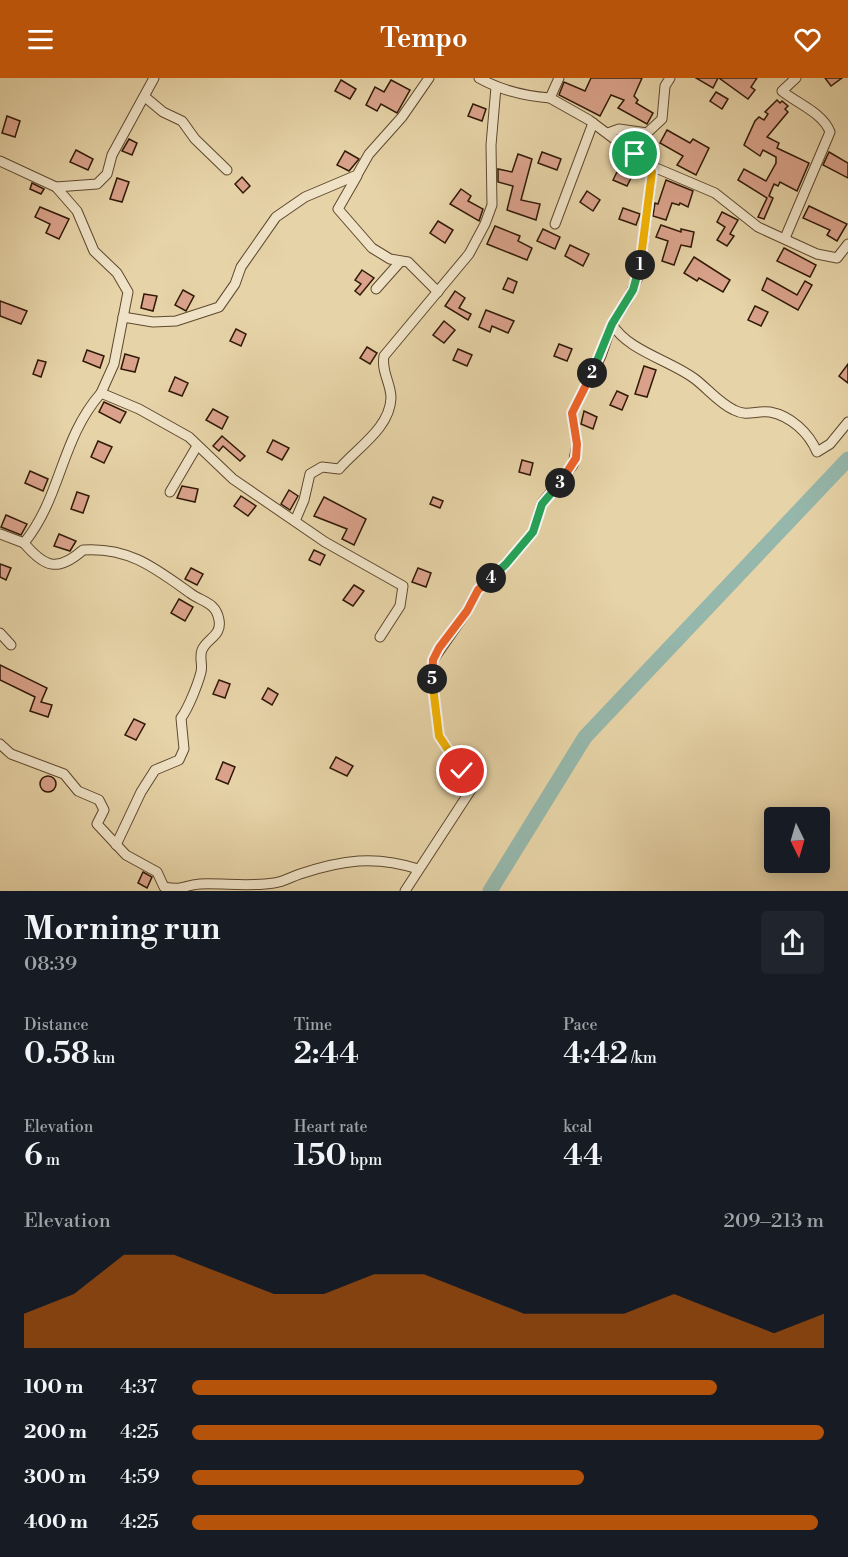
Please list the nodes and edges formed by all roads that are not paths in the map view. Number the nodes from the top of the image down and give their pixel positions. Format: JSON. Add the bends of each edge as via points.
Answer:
{"nodes":[{"id":1,"x":154,"y":78,"type":"edge"},
{"id":2,"x":429,"y":78,"type":"edge"},
{"id":3,"x":479,"y":78,"type":"edge"},
{"id":4,"x":559,"y":78,"type":"edge"},
{"id":5,"x":670,"y":78,"type":"edge"},
{"id":6,"x":796,"y":78,"type":"edge"},
{"id":7,"x":496,"y":87,"type":"junction"},
{"id":8,"x":145,"y":97,"type":"junction"},
{"id":9,"x":550,"y":98,"type":"junction"},
{"id":10,"x":593,"y":123,"type":"junction"},
{"id":11,"x":608,"y":133,"type":"junction"},
{"id":12,"x":0,"y":161,"type":"edge"},
{"id":13,"x":649,"y":165,"type":"junction"},
{"id":14,"x":227,"y":170,"type":"dead end"},
{"id":15,"x":357,"y":175,"type":"junction"},
{"id":16,"x":56,"y":187,"type":"junction"},
{"id":17,"x":555,"y":224,"type":"dead end"},
{"id":18,"x":785,"y":238,"type":"junction"},
{"id":19,"x":848,"y":244,"type":"edge"},
{"id":20,"x":400,"y":262,"type":"junction"},
{"id":21,"x":376,"y":289,"type":"dead end"},
{"id":22,"x":438,"y":292,"type":"junction"},
{"id":23,"x":123,"y":318,"type":"junction"},
{"id":24,"x":612,"y":324,"type":"junction"},
{"id":25,"x":101,"y":393,"type":"junction"},
{"id":26,"x":848,"y":422,"type":"edge"},
{"id":27,"x":197,"y":446,"type":"junction"},
{"id":28,"x":170,"y":492,"type":"dead end"},
{"id":29,"x":295,"y":521,"type":"junction"},
{"id":30,"x":0,"y":534,"type":"edge"},
{"id":31,"x":24,"y":543,"type":"junction"},
{"id":32,"x":0,"y":633,"type":"edge"},
{"id":33,"x":380,"y":637,"type":"dead end"},
{"id":34,"x":11,"y":645,"type":"dead end"},
{"id":35,"x":0,"y":744,"type":"edge"},
{"id":36,"x":116,"y":845,"type":"junction"},
{"id":37,"x":418,"y":869,"type":"junction"},
{"id":38,"x":405,"y":891,"type":"edge"}],
"edges":[{"from":1,"to":8,"type":"street"},
{"from":2,"to":15,"type":"street"},
{"from":3,"to":7,"type":"street"},
{"from":4,"to":9,"type":"street"},
{"from":5,"to":11,"type":"street","via":[[665,86],[662,119],[647,133],[619,129]]},
{"from":6,"to":18,"type":"street","via":[[782,91],[826,121],[830,132]]},
{"from":7,"to":9,"type":"street"},
{"from":7,"to":22,"type":"street","via":[[491,145],[492,205],[469,254]]},
{"from":8,"to":14,"type":"street","via":[[182,121]]},
{"from":8,"to":16,"type":"street","via":[[112,155],[107,174],[97,184]]},
{"from":9,"to":10,"type":"street"},
{"from":10,"to":11,"type":"street"},
{"from":10,"to":17,"type":"street"},
{"from":11,"to":13,"type":"street"},
{"from":12,"to":16,"type":"street"},
{"from":13,"to":18,"type":"street","via":[[715,193],[758,227]]},
{"from":13,"to":24,"type":"street","via":[[652,172],[639,275]]},
{"from":15,"to":20,"type":"street","via":[[339,209],[372,248]]},
{"from":15,"to":23,"type":"street","via":[[305,197],[276,217],[219,307],[176,321]]},
{"from":16,"to":23,"type":"street","via":[[77,211],[94,251],[117,273],[128,292]]},
{"from":18,"to":19,"type":"street","via":[[818,254],[837,258]]},
{"from":20,"to":21,"type":"street"},
{"from":20,"to":22,"type":"street","via":[[408,261]]},
{"from":22,"to":29,"type":"street","via":[[384,356],[382,368],[391,396],[381,425],[339,470],[322,467],[310,474]]},
{"from":23,"to":25,"type":"street","via":[[114,364]]},
{"from":24,"to":26,"type":"street","via":[[619,335],[681,369],[734,410],[750,415],[769,412],[801,427],[817,452],[830,444]]},
{"from":24,"to":37,"type":"street","via":[[601,356],[572,413],[577,444],[573,465],[542,504],[533,532],[478,590],[433,660],[439,736],[462,771],[476,782]]},
{"from":25,"to":27,"type":"street","via":[[189,437]]},
{"from":25,"to":31,"type":"street","via":[[84,413],[44,512]]},
{"from":27,"to":28,"type":"street"},
{"from":27,"to":29,"type":"street","via":[[233,479]]},
{"from":29,"to":33,"type":"street","via":[[403,586],[400,606]]},
{"from":30,"to":31,"type":"street"},
{"from":31,"to":36,"type":"street","via":[[48,564],[59,565],[83,550],[127,554],[206,600],[219,619],[215,636],[203,647],[201,672],[181,718],[184,749],[180,760],[155,770]]},
{"from":32,"to":34,"type":"street"},
{"from":35,"to":36,"type":"street","via":[[10,754],[64,774],[78,791],[99,800],[104,810],[97,824]]},
{"from":36,"to":37,"type":"street","via":[[157,872],[164,886],[180,891],[197,884],[272,884],[346,862],[372,859]]},
{"from":37,"to":38,"type":"street"}]}
